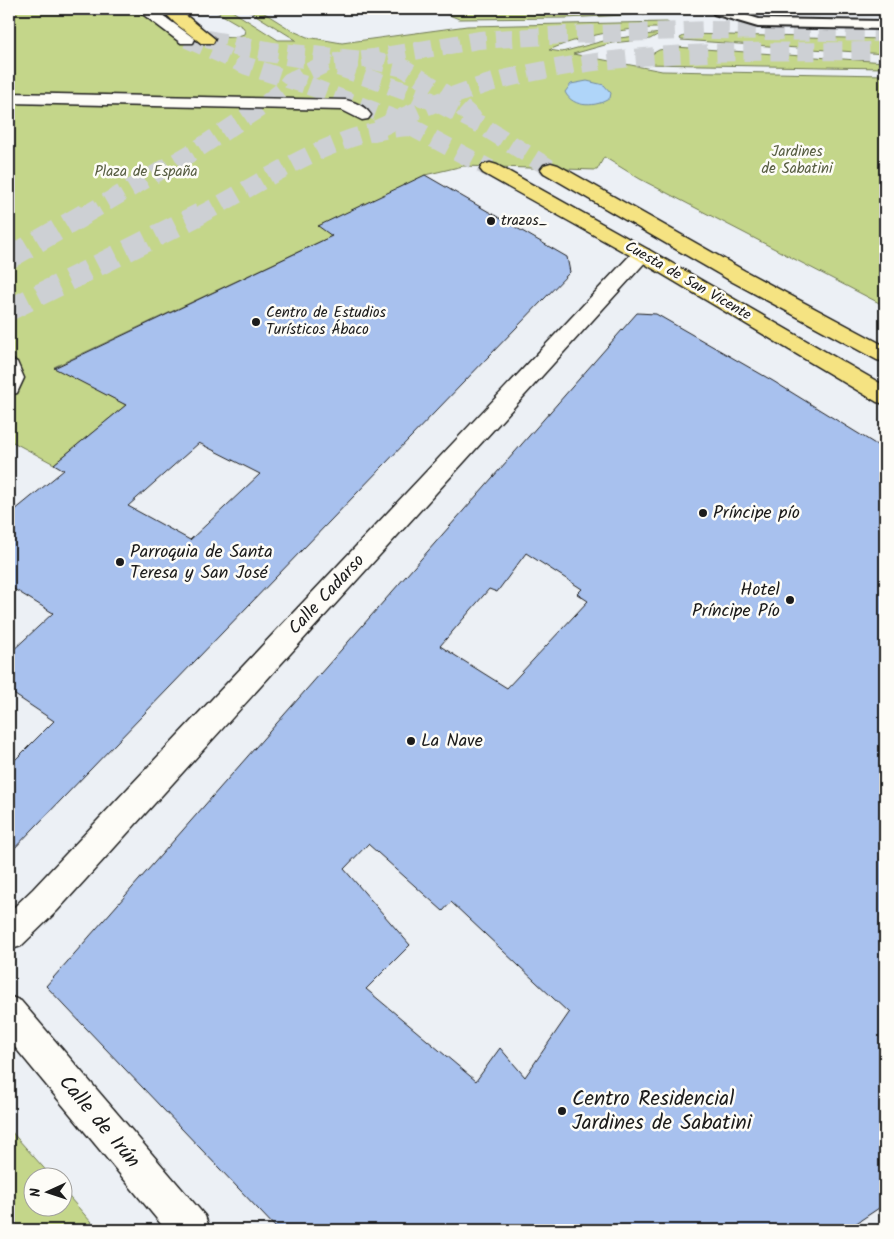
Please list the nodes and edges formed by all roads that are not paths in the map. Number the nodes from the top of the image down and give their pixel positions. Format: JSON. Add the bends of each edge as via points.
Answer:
{"nodes":[{"id":1,"x":144,"y":9,"type":"edge"},
{"id":2,"x":169,"y":9,"type":"edge"},
{"id":3,"x":719,"y":11,"type":"dead end"},
{"id":4,"x":885,"y":25,"type":"edge"},
{"id":5,"x":207,"y":38,"type":"tunnel mouth"},
{"id":6,"x":187,"y":40,"type":"tunnel mouth"},
{"id":7,"x":9,"y":98,"type":"edge"},
{"id":8,"x":362,"y":115,"type":"dead end"},
{"id":9,"x":490,"y":169,"type":"tunnel mouth"},
{"id":10,"x":551,"y":169,"type":"tunnel mouth"},
{"id":11,"x":642,"y":254,"type":"junction"},
{"id":12,"x":885,"y":355,"type":"edge"},
{"id":13,"x":9,"y":367,"type":"edge"},
{"id":14,"x":9,"y":387,"type":"edge"},
{"id":15,"x":885,"y":396,"type":"edge"},
{"id":16,"x":9,"y":934,"type":"edge"},
{"id":17,"x":9,"y":1013,"type":"edge"},
{"id":18,"x":192,"y":1230,"type":"edge"}],
"edges":[{"from":1,"to":6,"type":"street"},
{"from":2,"to":5,"type":"main road"},
{"from":3,"to":4,"type":"lane","via":[[758,23]]},
{"from":7,"to":8,"type":"street","via":[[346,105]]},
{"from":9,"to":11,"type":"main road","name":"Cuesta de San Vicente"},
{"from":10,"to":12,"type":"main road","name":"Cuesta de San Vicente","via":[[732,273]]},
{"from":11,"to":15,"type":"main road","name":"Cuesta de San Vicente"},
{"from":11,"to":16,"type":"street","name":"Calle Cadarso","via":[[58,886]]},
{"from":13,"to":14,"type":"street","via":[[12,378]]},
{"from":17,"to":18,"type":"street","name":"Calle de Irún"}]}
